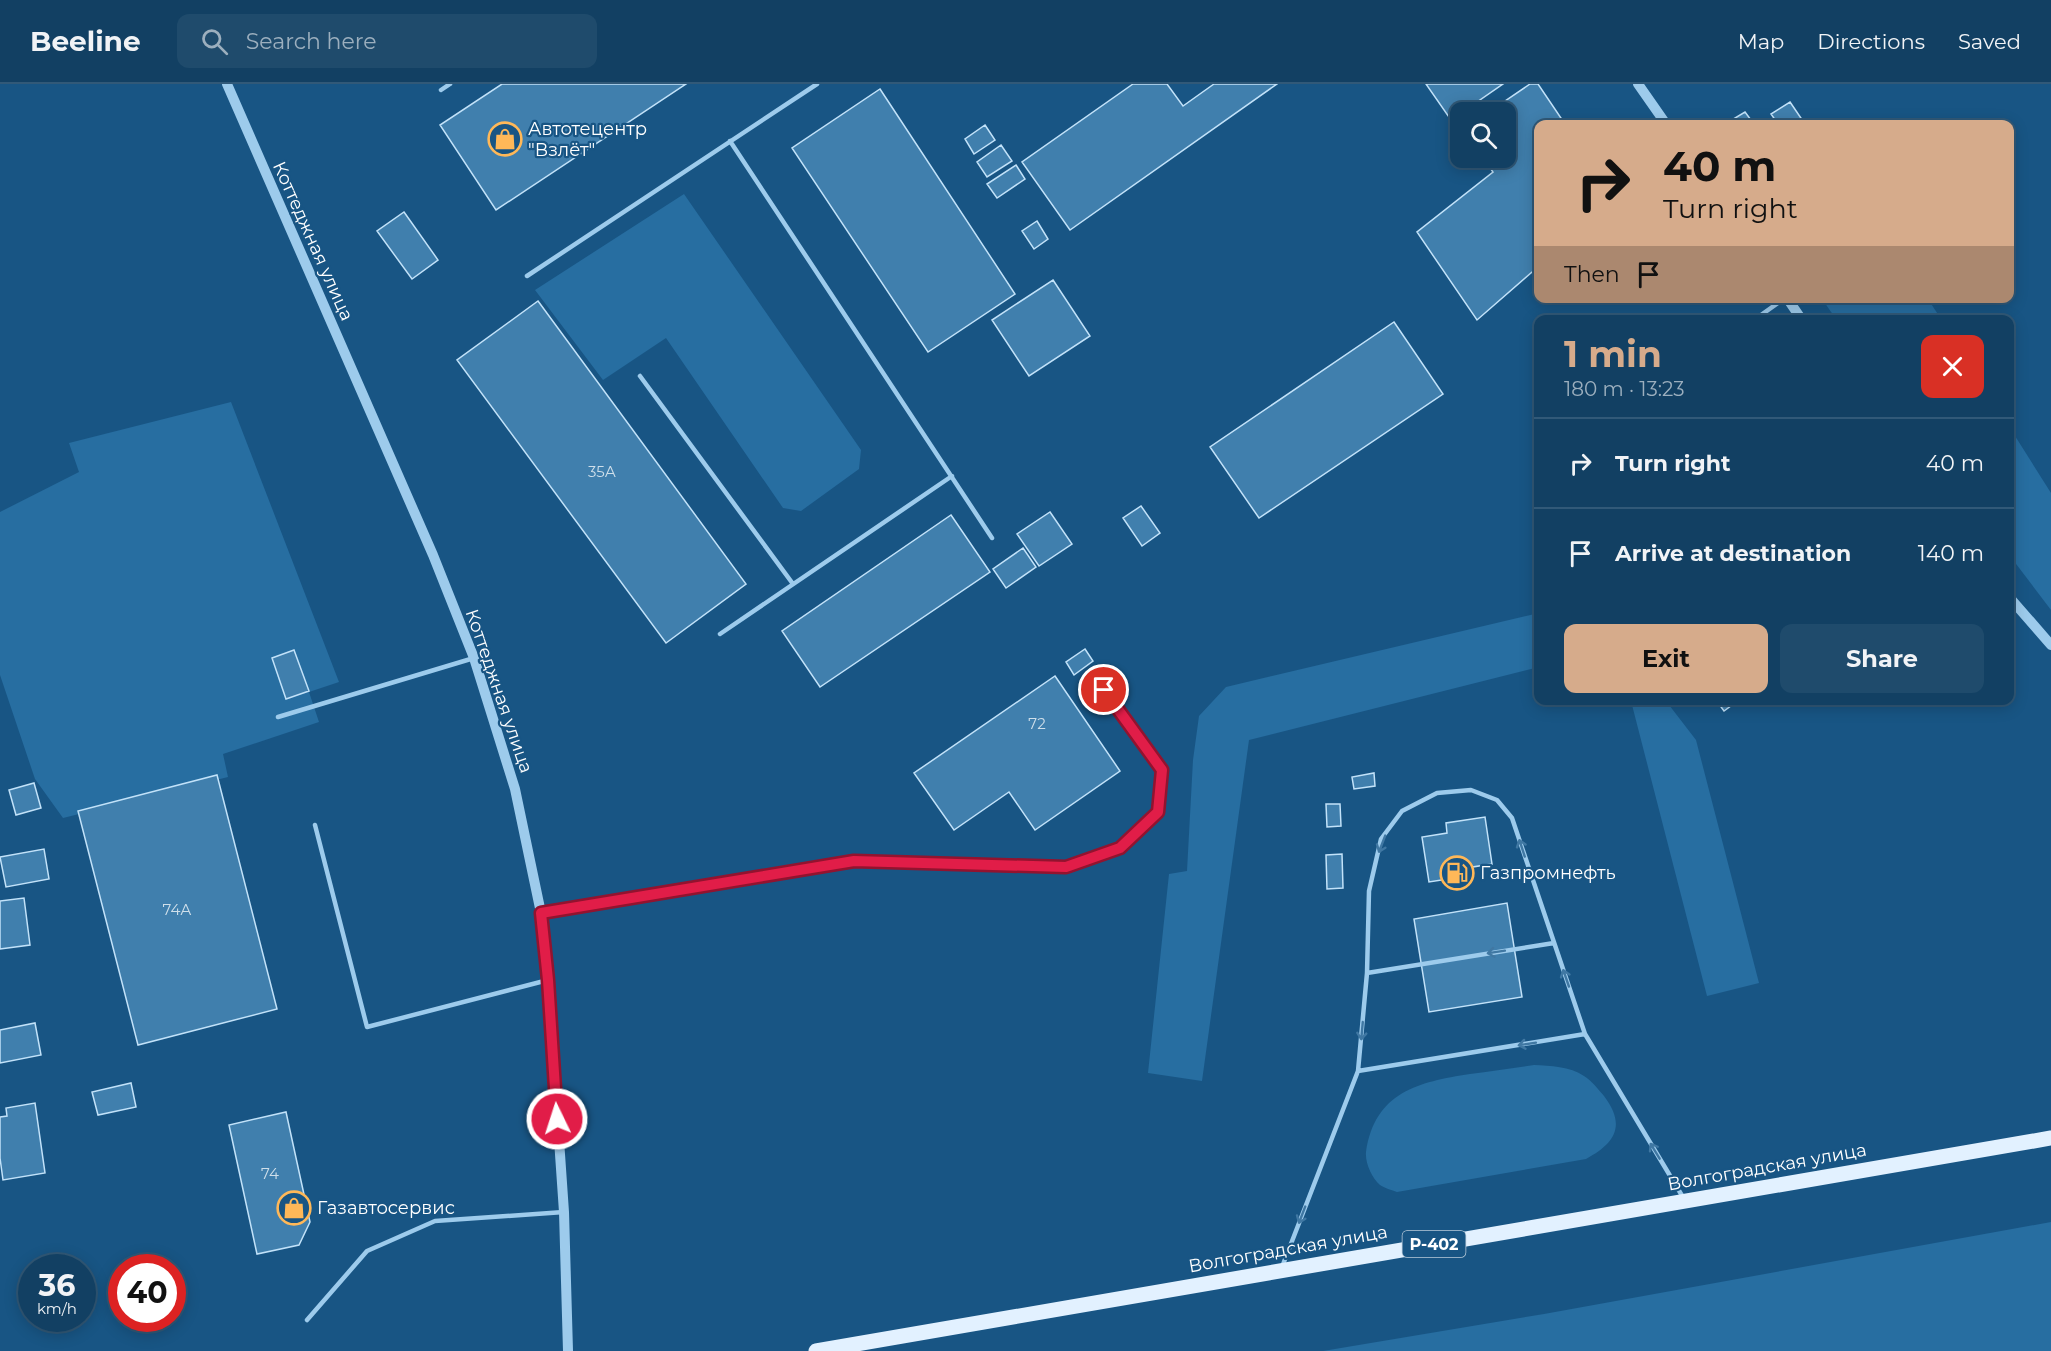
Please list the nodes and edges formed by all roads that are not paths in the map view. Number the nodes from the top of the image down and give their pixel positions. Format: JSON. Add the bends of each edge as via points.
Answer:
{"nodes":[{"id":1,"x":227,"y":84,"type":"edge"},
{"id":2,"x":450,"y":84,"type":"edge"},
{"id":3,"x":817,"y":84,"type":"edge"},
{"id":4,"x":1638,"y":84,"type":"edge"},
{"id":5,"x":441,"y":90,"type":"dead end"},
{"id":6,"x":1663,"y":120,"type":"edge"},
{"id":7,"x":730,"y":141,"type":"junction"},
{"id":8,"x":527,"y":276,"type":"dead end"},
{"id":9,"x":1779,"y":303,"type":"edge"},
{"id":10,"x":1761,"y":315,"type":"edge"},
{"id":11,"x":640,"y":376,"type":"dead end"},
{"id":12,"x":952,"y":476,"type":"junction"},
{"id":13,"x":992,"y":538,"type":"dead end"},
{"id":14,"x":793,"y":584,"type":"junction"},
{"id":15,"x":2014,"y":603,"type":"edge"},
{"id":16,"x":720,"y":634,"type":"dead end"},
{"id":17,"x":2051,"y":645,"type":"edge"},
{"id":18,"x":474,"y":658,"type":"junction"},
{"id":19,"x":1104,"y":690,"type":"dead end"},
{"id":20,"x":278,"y":717,"type":"dead end"},
{"id":21,"x":315,"y":825,"type":"dead end"},
{"id":22,"x":541,"y":913,"type":"junction"},
{"id":23,"x":1554,"y":943,"type":"junction"},
{"id":24,"x":1367,"y":973,"type":"junction"},
{"id":25,"x":548,"y":980,"type":"junction"},
{"id":26,"x":1585,"y":1034,"type":"junction"},
{"id":27,"x":1358,"y":1071,"type":"junction"},
{"id":28,"x":2051,"y":1138,"type":"edge"},
{"id":29,"x":1685,"y":1201,"type":"junction"},
{"id":30,"x":564,"y":1212,"type":"junction"},
{"id":31,"x":1280,"y":1271,"type":"junction"},
{"id":32,"x":307,"y":1320,"type":"dead end"},
{"id":33,"x":568,"y":1351,"type":"edge"},
{"id":34,"x":816,"y":1351,"type":"edge"}],
"edges":[{"from":1,"to":18,"type":"street","name":"Коттеджная улица","via":[[433,555]]},
{"from":2,"to":5,"type":"lane"},
{"from":3,"to":7,"type":"lane"},
{"from":4,"to":6,"type":"street"},
{"from":7,"to":8,"type":"lane"},
{"from":7,"to":12,"type":"lane"},
{"from":9,"to":10,"type":"lane"},
{"from":11,"to":14,"type":"lane"},
{"from":12,"to":13,"type":"lane"},
{"from":12,"to":14,"type":"lane"},
{"from":14,"to":16,"type":"lane"},
{"from":15,"to":17,"type":"street"},
{"from":18,"to":20,"type":"lane"},
{"from":18,"to":22,"type":"street","name":"Коттеджная улица","via":[[516,789]]},
{"from":19,"to":22,"type":"lane","via":[[1162,770],[1158,812],[1120,848],[1066,867],[854,861]]},
{"from":21,"to":25,"type":"lane","via":[[367,1027]]},
{"from":22,"to":25,"type":"street","name":"Коттеджная улица"},
{"from":23,"to":24,"type":"lane","one_way":true},
{"from":23,"to":24,"type":"lane","one_way":true,"via":[[1512,818],[1497,800],[1471,790],[1437,793],[1402,811],[1381,839],[1369,891]]},
{"from":26,"to":23,"type":"lane","one_way":true},
{"from":24,"to":27,"type":"lane","one_way":true},
{"from":25,"to":30,"type":"street","name":"Коттеджная улица"},
{"from":26,"to":27,"type":"lane","one_way":true},
{"from":29,"to":26,"type":"lane","one_way":true},
{"from":27,"to":31,"type":"lane","one_way":true},
{"from":28,"to":29,"type":"main road","name":"Волгоградская улица","number":"Р-402"},
{"from":29,"to":31,"type":"main road","name":"Волгоградская улица","number":"Р-402"},
{"from":30,"to":32,"type":"lane","via":[[435,1221],[367,1251]]},
{"from":30,"to":33,"type":"street","name":"Коттеджная улица"},
{"from":31,"to":34,"type":"main road","name":"Волгоградская улица","number":"Р-402"}]}
